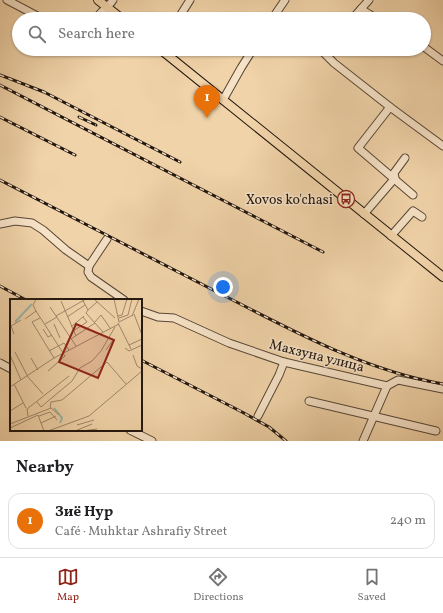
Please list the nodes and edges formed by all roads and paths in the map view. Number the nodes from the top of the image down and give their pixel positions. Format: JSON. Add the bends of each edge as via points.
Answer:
{"nodes":[{"id":1,"x":7,"y":0,"type":"edge"},
{"id":2,"x":98,"y":0,"type":"edge"},
{"id":3,"x":113,"y":0,"type":"edge"},
{"id":4,"x":190,"y":0,"type":"edge"},
{"id":5,"x":285,"y":0,"type":"edge"},
{"id":6,"x":369,"y":0,"type":"edge"},
{"id":7,"x":107,"y":7,"type":"junction"},
{"id":8,"x":361,"y":10,"type":"joint"},
{"id":9,"x":30,"y":12,"type":"edge"},
{"id":10,"x":101,"y":12,"type":"edge"},
{"id":11,"x":113,"y":12,"type":"edge"},
{"id":12,"x":182,"y":12,"type":"edge"},
{"id":13,"x":277,"y":12,"type":"edge"},
{"id":14,"x":365,"y":12,"type":"edge"},
{"id":15,"x":431,"y":52,"type":"edge"},
{"id":16,"x":169,"y":56,"type":"edge"},
{"id":17,"x":249,"y":56,"type":"edge"},
{"id":18,"x":328,"y":56,"type":"edge"},
{"id":19,"x":443,"y":61,"type":"edge"},
{"id":20,"x":223,"y":100,"type":"junction"},
{"id":21,"x":390,"y":107,"type":"junction"},
{"id":22,"x":443,"y":146,"type":"edge"},
{"id":23,"x":405,"y":158,"type":"dead end"},
{"id":24,"x":395,"y":178,"type":"junction"},
{"id":25,"x":413,"y":195,"type":"dead end"},
{"id":26,"x":364,"y":214,"type":"junction"},
{"id":27,"x":422,"y":217,"type":"dead end"},
{"id":28,"x":0,"y":224,"type":"edge"},
{"id":29,"x":391,"y":236,"type":"junction"},
{"id":30,"x":107,"y":239,"type":"dead end"},
{"id":31,"x":89,"y":266,"type":"junction"},
{"id":32,"x":443,"y":277,"type":"edge"},
{"id":33,"x":123,"y":299,"type":"edge"},
{"id":34,"x":142,"y":311,"type":"edge"},
{"id":35,"x":284,"y":362,"type":"junction"},
{"id":36,"x":0,"y":363,"type":"edge"},
{"id":37,"x":10,"y":368,"type":"edge"},
{"id":38,"x":387,"y":386,"type":"junction"},
{"id":39,"x":443,"y":389,"type":"edge"},
{"id":40,"x":309,"y":401,"type":"dead end"},
{"id":41,"x":258,"y":416,"type":"dead end"},
{"id":42,"x":374,"y":417,"type":"junction"},
{"id":43,"x":132,"y":431,"type":"edge"},
{"id":44,"x":436,"y":431,"type":"dead end"},
{"id":45,"x":152,"y":441,"type":"edge"},
{"id":46,"x":363,"y":441,"type":"edge"}],
"edges":[{"from":1,"to":9,"type":"street"},
{"from":2,"to":7,"type":"main road"},
{"from":3,"to":7,"type":"street"},
{"from":4,"to":12,"type":"street"},
{"from":5,"to":13,"type":"street"},
{"from":6,"to":8,"type":"street"},
{"from":7,"to":10,"type":"street"},
{"from":7,"to":11,"type":"main road"},
{"from":8,"to":14,"type":"street"},
{"from":15,"to":19,"type":"street"},
{"from":16,"to":20,"type":"main road"},
{"from":17,"to":20,"type":"street"},
{"from":18,"to":21,"type":"street"},
{"from":20,"to":26,"type":"main road"},
{"from":21,"to":22,"type":"street"},
{"from":21,"to":24,"type":"street","via":[[358,148]]},
{"from":23,"to":24,"type":"street","via":[[394,173]]},
{"from":24,"to":25,"type":"street"},
{"from":24,"to":26,"type":"street"},
{"from":26,"to":29,"type":"main road"},
{"from":27,"to":29,"type":"street","via":[[413,210]]},
{"from":28,"to":31,"type":"street","via":[[15,221],[32,222]]},
{"from":29,"to":32,"type":"main road"},
{"from":30,"to":31,"type":"street"},
{"from":31,"to":33,"type":"street","via":[[89,276]]},
{"from":34,"to":35,"type":"street","name":"Махзуна улица","via":[[158,317],[174,318]]},
{"from":35,"to":38,"type":"street","name":"Махзуна улица"},
{"from":35,"to":41,"type":"street"},
{"from":36,"to":37,"type":"street"},
{"from":38,"to":39,"type":"street","name":"Махзуна улица","via":[[398,380]]},
{"from":38,"to":42,"type":"street"},
{"from":40,"to":42,"type":"street"},
{"from":42,"to":44,"type":"street"},
{"from":42,"to":46,"type":"street"},
{"from":43,"to":45,"type":"street"}]}
